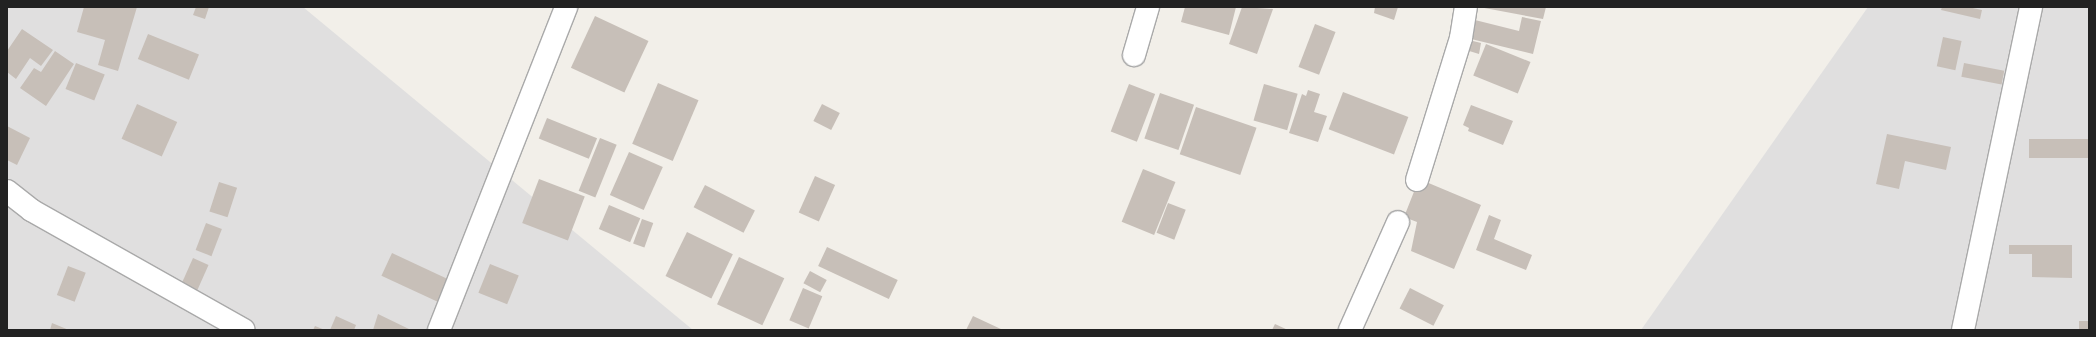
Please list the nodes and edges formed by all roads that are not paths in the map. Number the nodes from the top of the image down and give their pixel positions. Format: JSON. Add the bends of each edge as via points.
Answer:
{"nodes":[{"id":1,"x":566,"y":7,"type":"edge"},
{"id":2,"x":1148,"y":7,"type":"edge"},
{"id":3,"x":1466,"y":7,"type":"edge"},
{"id":4,"x":2031,"y":7,"type":"edge"},
{"id":5,"x":1134,"y":55,"type":"dead end"},
{"id":6,"x":1417,"y":180,"type":"dead end"},
{"id":7,"x":7,"y":191,"type":"edge"},
{"id":8,"x":1398,"y":222,"type":"dead end"},
{"id":9,"x":244,"y":330,"type":"edge"},
{"id":10,"x":439,"y":330,"type":"edge"},
{"id":11,"x":1350,"y":330,"type":"edge"},
{"id":12,"x":1963,"y":330,"type":"edge"}],
"edges":[{"from":1,"to":10,"type":"street"},
{"from":2,"to":5,"type":"street"},
{"from":3,"to":6,"type":"street","via":[[1461,38]]},
{"from":4,"to":12,"type":"street"},
{"from":7,"to":9,"type":"street","via":[[31,210]]},
{"from":8,"to":11,"type":"street"}]}
